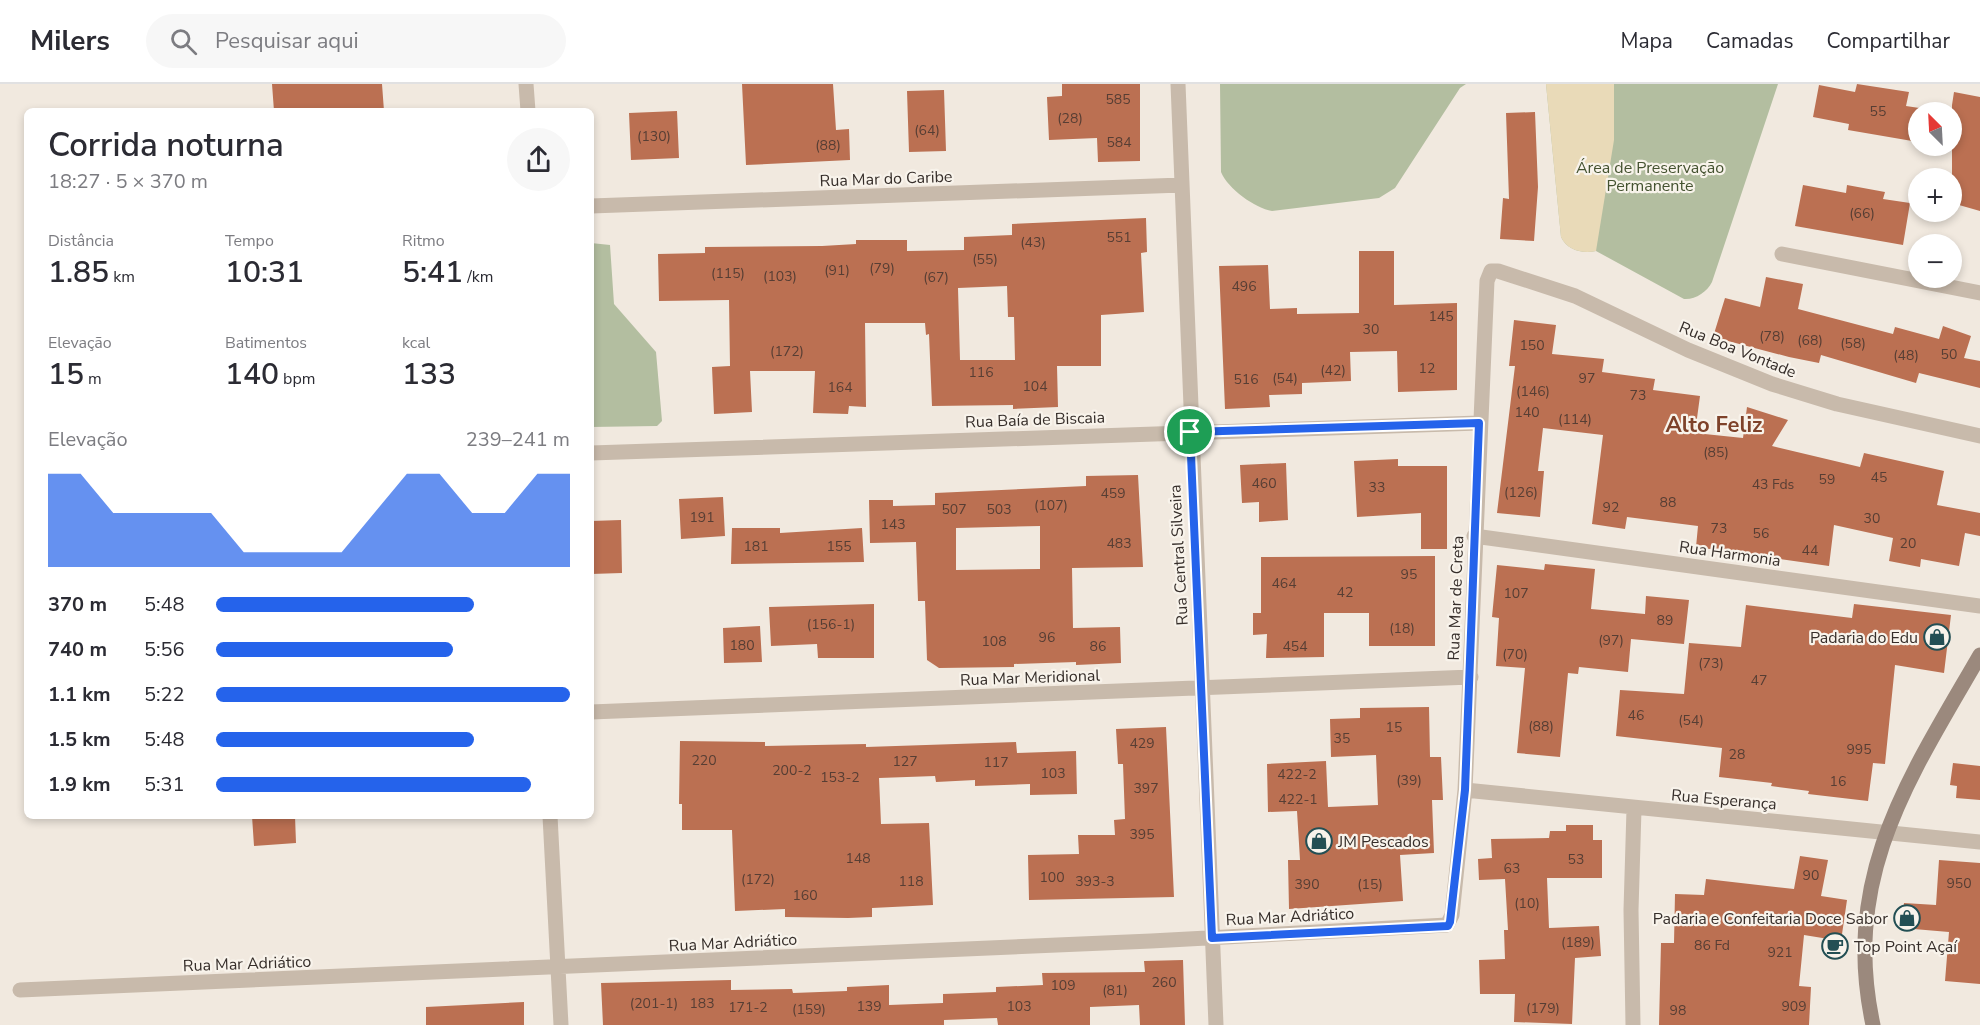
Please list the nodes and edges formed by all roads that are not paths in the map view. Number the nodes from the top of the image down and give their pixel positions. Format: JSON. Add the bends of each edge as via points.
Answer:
{"nodes":[{"id":1,"x":526,"y":84,"type":"edge"},
{"id":2,"x":1178,"y":84,"type":"edge"},
{"id":3,"x":528,"y":108,"type":"edge"},
{"id":4,"x":1182,"y":185,"type":"junction"},
{"id":5,"x":594,"y":206,"type":"edge"},
{"id":6,"x":1782,"y":254,"type":"dead end"},
{"id":7,"x":1491,"y":271,"type":"joint"},
{"id":8,"x":1980,"y":293,"type":"edge"},
{"id":9,"x":1479,"y":423,"type":"junction"},
{"id":10,"x":1190,"y":432,"type":"junction"},
{"id":11,"x":1980,"y":436,"type":"edge"},
{"id":12,"x":594,"y":453,"type":"edge"},
{"id":13,"x":1474,"y":536,"type":"junction"},
{"id":14,"x":1980,"y":606,"type":"edge"},
{"id":15,"x":1980,"y":655,"type":"edge"},
{"id":16,"x":1471,"y":677,"type":"junction"},
{"id":17,"x":1202,"y":688,"type":"junction"},
{"id":18,"x":594,"y":712,"type":"edge"},
{"id":19,"x":1465,"y":790,"type":"junction"},
{"id":20,"x":1634,"y":809,"type":"junction"},
{"id":21,"x":550,"y":819,"type":"edge"},
{"id":22,"x":1886,"y":831,"type":"junction"},
{"id":23,"x":1980,"y":842,"type":"edge"},
{"id":24,"x":1448,"y":926,"type":"joint"},
{"id":25,"x":1212,"y":938,"type":"junction"},
{"id":26,"x":558,"y":967,"type":"junction"},
{"id":27,"x":20,"y":990,"type":"dead end"},
{"id":28,"x":561,"y":1025,"type":"edge"},
{"id":29,"x":1216,"y":1025,"type":"edge"},
{"id":30,"x":1633,"y":1025,"type":"edge"},
{"id":31,"x":1873,"y":1025,"type":"edge"}],
"edges":[{"from":1,"to":3,"type":"street"},
{"from":2,"to":4,"type":"street","name":"Rua Central Silveira"},
{"from":4,"to":5,"type":"street","name":"Rua Mar do Caribe"},
{"from":4,"to":10,"type":"street","name":"Rua Central Silveira"},
{"from":6,"to":8,"type":"street"},
{"from":7,"to":9,"type":"street","name":"Rua Mar de Creta","via":[[1487,281]]},
{"from":7,"to":11,"type":"street","name":"Rua Boa Vontade","via":[[1575,296],[1688,350],[1772,384],[1837,404]]},
{"from":9,"to":10,"type":"street","name":"Rua Baía de Biscaia"},
{"from":9,"to":13,"type":"street","name":"Rua Mar de Creta"},
{"from":10,"to":12,"type":"street","name":"Rua Baía de Biscaia"},
{"from":10,"to":17,"type":"street","name":"Rua Central Silveira"},
{"from":13,"to":14,"type":"street","name":"Rua Harmonia"},
{"from":13,"to":16,"type":"street","name":"Rua Mar de Creta"},
{"from":15,"to":22,"type":"main road"},
{"from":16,"to":17,"type":"street","name":"Rua Mar Meridional"},
{"from":16,"to":19,"type":"street","name":"Rua Mar de Creta"},
{"from":17,"to":18,"type":"street","name":"Rua Mar Meridional"},
{"from":17,"to":25,"type":"street","name":"Rua Central Silveira"},
{"from":19,"to":20,"type":"street","name":"Rua Esperança"},
{"from":19,"to":24,"type":"street","name":"Rua Mar de Creta"},
{"from":20,"to":22,"type":"street","name":"Rua Esperança"},
{"from":20,"to":30,"type":"street"},
{"from":21,"to":26,"type":"street"},
{"from":22,"to":23,"type":"street","name":"Rua Esperança"},
{"from":22,"to":31,"type":"main road","via":[[1872,873],[1866,916],[1865,956]]},
{"from":24,"to":25,"type":"street","name":"Rua Mar Adriático"},
{"from":25,"to":26,"type":"street","name":"Rua Mar Adriático"},
{"from":25,"to":29,"type":"street","name":"Rua Central Silveira"},
{"from":26,"to":27,"type":"street","name":"Rua Mar Adriático"},
{"from":26,"to":28,"type":"street"}]}
